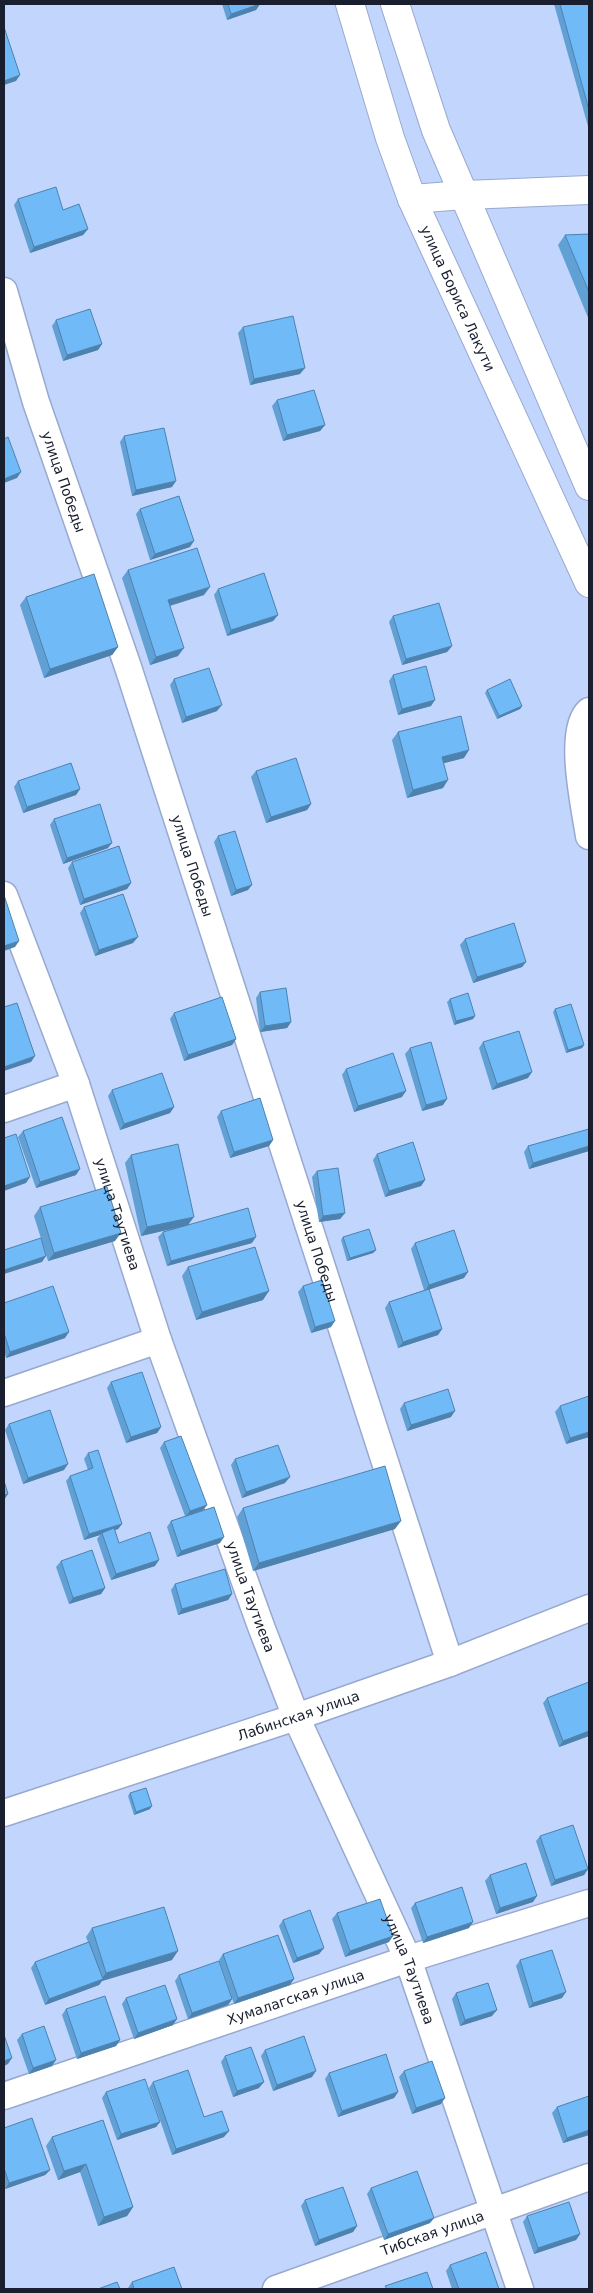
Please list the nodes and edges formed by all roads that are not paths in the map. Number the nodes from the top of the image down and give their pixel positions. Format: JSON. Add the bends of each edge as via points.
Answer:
{"nodes":[{"id":1,"x":350,"y":4,"type":"edge"},
{"id":2,"x":395,"y":4,"type":"edge"},
{"id":3,"x":589,"y":190,"type":"edge"},
{"id":4,"x":464,"y":195,"type":"junction"},
{"id":5,"x":412,"y":200,"type":"junction"},
{"id":6,"x":4,"y":291,"type":"edge"},
{"id":7,"x":589,"y":486,"type":"edge"},
{"id":8,"x":589,"y":583,"type":"edge"},
{"id":9,"x":589,"y":711,"type":"edge"},
{"id":10,"x":589,"y":836,"type":"edge"},
{"id":11,"x":4,"y":895,"type":"edge"},
{"id":12,"x":76,"y":1084,"type":"junction"},
{"id":13,"x":4,"y":1109,"type":"edge"},
{"id":14,"x":158,"y":1340,"type":"junction"},
{"id":15,"x":4,"y":1393,"type":"edge"},
{"id":16,"x":589,"y":1608,"type":"edge"},
{"id":17,"x":450,"y":1663,"type":"junction"},
{"id":18,"x":296,"y":1717,"type":"junction"},
{"id":19,"x":4,"y":1813,"type":"edge"},
{"id":20,"x":589,"y":1903,"type":"edge"},
{"id":21,"x":408,"y":1959,"type":"junction"},
{"id":22,"x":4,"y":2096,"type":"edge"},
{"id":23,"x":589,"y":2177,"type":"edge"},
{"id":24,"x":492,"y":2212,"type":"junction"},
{"id":25,"x":276,"y":2289,"type":"edge"},
{"id":26,"x":520,"y":2289,"type":"edge"}],
"edges":[{"from":1,"to":5,"type":"main road","name":"улица Бориса Лакути"},
{"from":2,"to":4,"type":"main road","via":[[436,130]]},
{"from":3,"to":4,"type":"main road"},
{"from":4,"to":5,"type":"main road"},
{"from":4,"to":7,"type":"main road"},
{"from":5,"to":8,"type":"main road","name":"улица Бориса Лакути"},
{"from":6,"to":17,"type":"street","name":"улица Победы","via":[[36,402],[128,667]]},
{"from":9,"to":10,"type":"street","via":[[584,716],[578,743]]},
{"from":11,"to":12,"type":"street","name":"улица Таутиева"},
{"from":12,"to":13,"type":"street"},
{"from":12,"to":14,"type":"street","name":"улица Таутиева"},
{"from":14,"to":15,"type":"street"},
{"from":14,"to":18,"type":"street","name":"улица Таутиева"},
{"from":16,"to":17,"type":"street","name":"Лабинская улица"},
{"from":17,"to":18,"type":"street","name":"Лабинская улица"},
{"from":18,"to":19,"type":"street","name":"Лабинская улица"},
{"from":18,"to":21,"type":"street","name":"улица Таутиева"},
{"from":20,"to":21,"type":"street","name":"Хумалагская улица"},
{"from":21,"to":22,"type":"street","name":"Хумалагская улица"},
{"from":21,"to":24,"type":"street","name":"улица Таутиева"},
{"from":23,"to":24,"type":"street","name":"Тибская улица"},
{"from":24,"to":25,"type":"street","name":"Тибская улица"},
{"from":24,"to":26,"type":"street","name":"улица Таутиева"}]}
